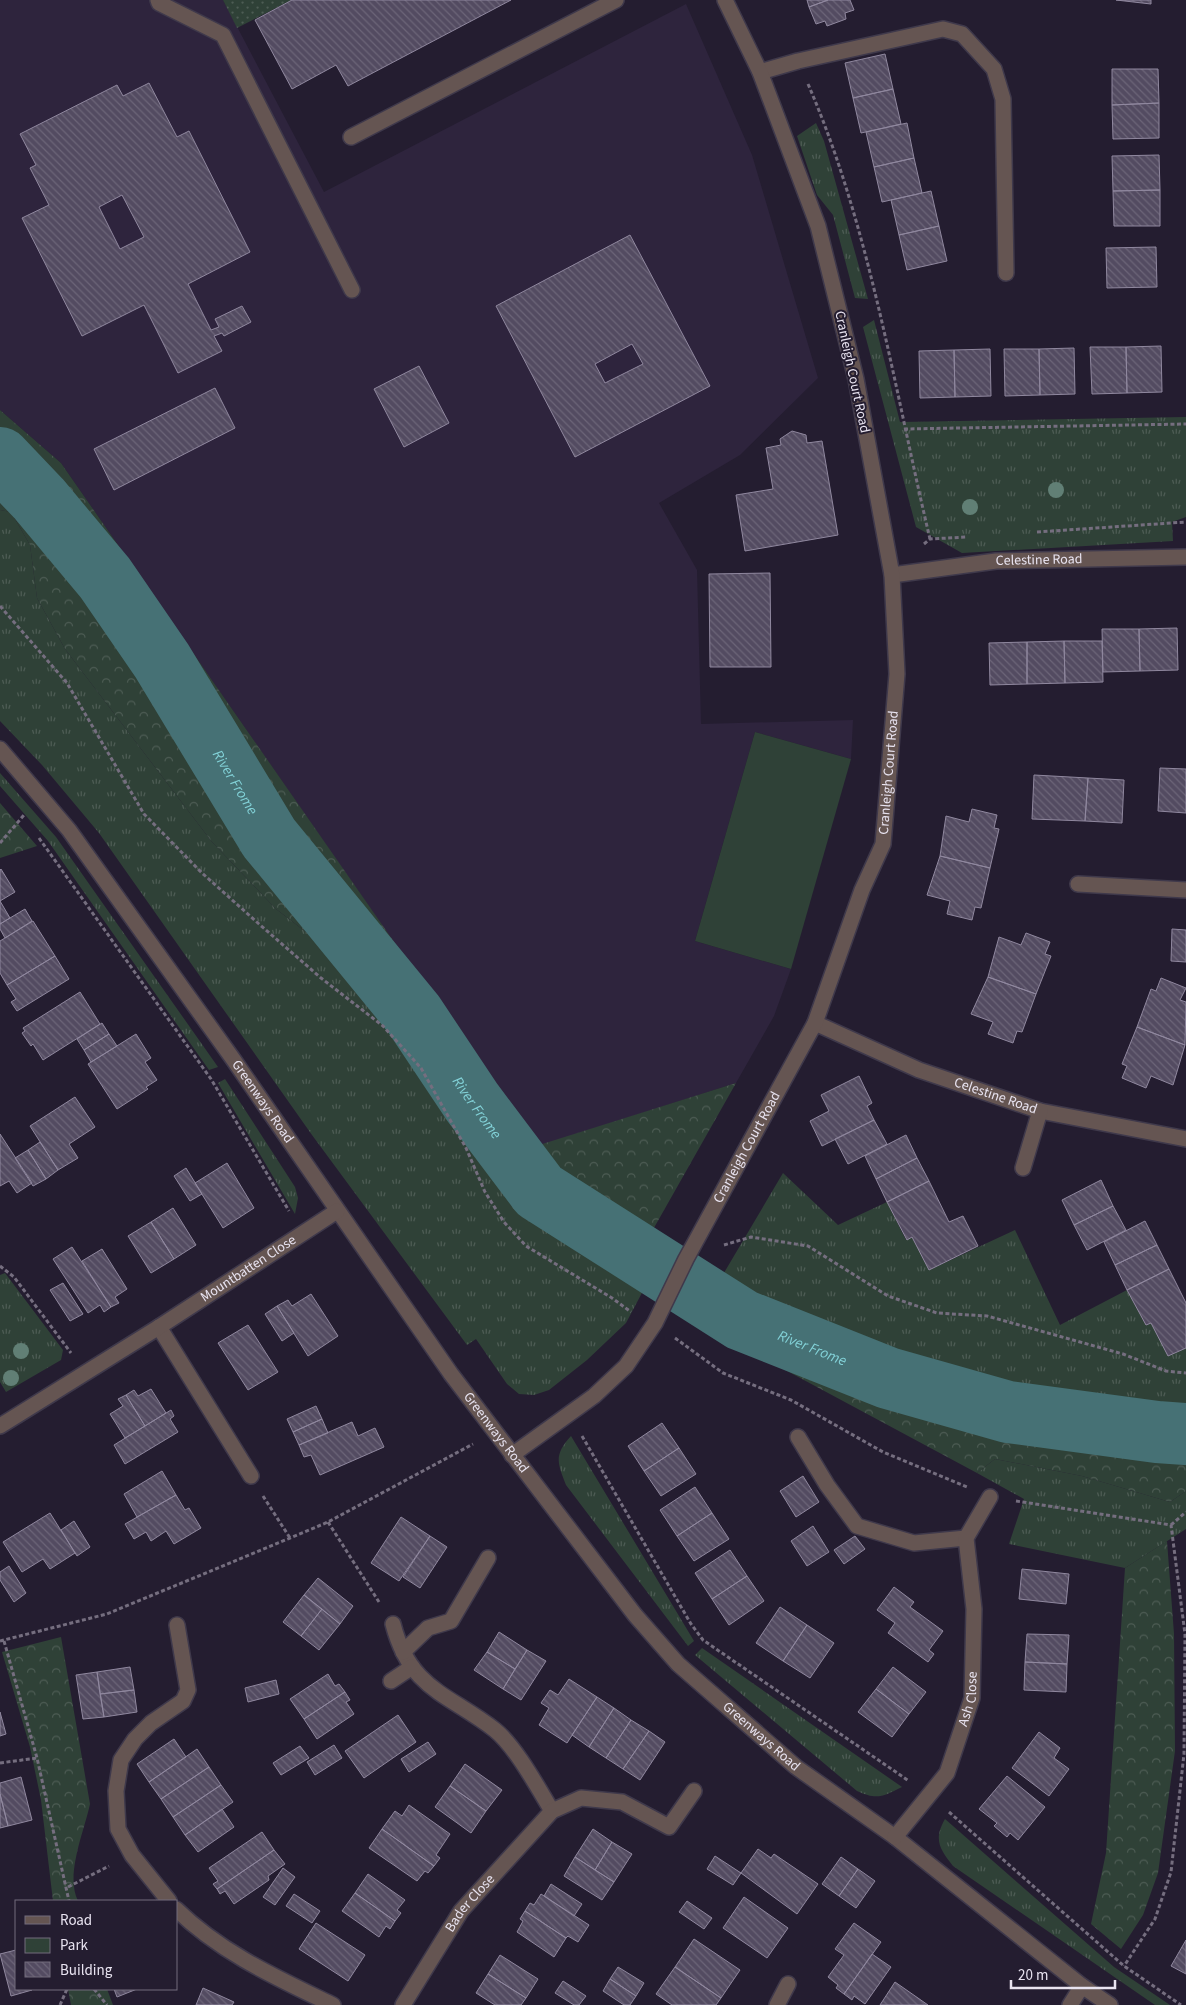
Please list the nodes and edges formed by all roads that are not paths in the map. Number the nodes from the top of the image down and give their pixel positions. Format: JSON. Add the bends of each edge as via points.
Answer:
{"nodes":[{"id":1,"x":158,"y":0,"type":"edge"},
{"id":2,"x":616,"y":0,"type":"edge"},
{"id":3,"x":725,"y":0,"type":"edge"},
{"id":4,"x":760,"y":72,"type":"junction"},
{"id":5,"x":351,"y":136,"type":"dead end"},
{"id":6,"x":1006,"y":273,"type":"dead end"},
{"id":7,"x":352,"y":290,"type":"dead end"},
{"id":8,"x":1186,"y":557,"type":"edge"},
{"id":9,"x":892,"y":575,"type":"junction"},
{"id":10,"x":0,"y":749,"type":"edge"},
{"id":11,"x":1078,"y":884,"type":"dead end"},
{"id":12,"x":1186,"y":890,"type":"edge"},
{"id":13,"x":815,"y":1023,"type":"junction"},
{"id":14,"x":1040,"y":1111,"type":"junction"},
{"id":15,"x":1186,"y":1139,"type":"edge"},
{"id":16,"x":1023,"y":1168,"type":"dead end"},
{"id":17,"x":337,"y":1211,"type":"junction"},
{"id":18,"x":160,"y":1328,"type":"junction"},
{"id":19,"x":0,"y":1426,"type":"edge"},
{"id":20,"x":798,"y":1437,"type":"dead end"},
{"id":21,"x":512,"y":1455,"type":"junction"},
{"id":22,"x":251,"y":1476,"type":"road end"},
{"id":23,"x":990,"y":1497,"type":"road end"},
{"id":24,"x":966,"y":1538,"type":"junction"},
{"id":25,"x":488,"y":1558,"type":"dead end"},
{"id":26,"x":393,"y":1624,"type":"road end"},
{"id":27,"x":177,"y":1625,"type":"dead end"},
{"id":28,"x":403,"y":1652,"type":"junction"},
{"id":29,"x":412,"y":1667,"type":"junction"},
{"id":30,"x":391,"y":1681,"type":"dead end"},
{"id":31,"x":694,"y":1791,"type":"dead end"},
{"id":32,"x":552,"y":1811,"type":"junction"},
{"id":33,"x":894,"y":1838,"type":"junction"},
{"id":34,"x":168,"y":1900,"type":"edge"},
{"id":35,"x":178,"y":1911,"type":"edge"},
{"id":36,"x":788,"y":1984,"type":"dead end"},
{"id":37,"x":1082,"y":1986,"type":"junction"},
{"id":38,"x":333,"y":2005,"type":"edge"},
{"id":39,"x":403,"y":2005,"type":"edge"},
{"id":40,"x":778,"y":2005,"type":"edge"},
{"id":41,"x":1070,"y":2005,"type":"edge"},
{"id":42,"x":1110,"y":2005,"type":"edge"}],
"edges":[{"from":1,"to":7,"type":"street","via":[[224,35]]},
{"from":2,"to":5,"type":"street"},
{"from":3,"to":4,"type":"street","name":"Cranleigh Court Road"},
{"from":4,"to":6,"type":"street","via":[[943,28],[962,34],[994,69],[1003,99]]},
{"from":4,"to":9,"type":"street","name":"Cranleigh Court Road","via":[[818,226],[856,379]]},
{"from":8,"to":9,"type":"street","name":"Celestine Road","via":[[996,562]]},
{"from":9,"to":13,"type":"street","name":"Cranleigh Court Road","via":[[897,674],[882,844],[862,890]]},
{"from":10,"to":17,"type":"street","name":"Greenways Road","via":[[69,830]]},
{"from":11,"to":12,"type":"street"},
{"from":13,"to":14,"type":"street","name":"Celestine Road","via":[[919,1070]]},
{"from":13,"to":21,"type":"street","name":"Cranleigh Court Road","via":[[686,1259],[656,1321],[626,1366],[570,1415]]},
{"from":14,"to":15,"type":"street","name":"Celestine Road"},
{"from":14,"to":16,"type":"street"},
{"from":17,"to":18,"type":"street","name":"Mountbatten Close"},
{"from":17,"to":21,"type":"street","name":"Greenways Road"},
{"from":18,"to":19,"type":"street","name":"Mountbatten Close"},
{"from":18,"to":22,"type":"street"},
{"from":20,"to":24,"type":"street","via":[[857,1526],[914,1543]]},
{"from":21,"to":33,"type":"street","name":"Greenways Road","via":[[635,1615],[678,1664],[796,1767]]},
{"from":23,"to":24,"type":"street"},
{"from":24,"to":33,"type":"street","name":"Ash Close","via":[[974,1609],[972,1698],[947,1773]]},
{"from":25,"to":28,"type":"street","via":[[451,1621],[428,1628]]},
{"from":26,"to":28,"type":"street"},
{"from":27,"to":34,"type":"street","via":[[188,1690],[183,1701],[151,1723],[121,1760],[116,1791],[118,1829],[132,1855]]},
{"from":28,"to":29,"type":"street"},
{"from":29,"to":30,"type":"street"},
{"from":29,"to":32,"type":"street","via":[[443,1697],[496,1731]]},
{"from":31,"to":32,"type":"street","name":"Bader Close","via":[[669,1827],[622,1802],[582,1798]]},
{"from":32,"to":39,"type":"street","name":"Bader Close","via":[[461,1911]]},
{"from":33,"to":37,"type":"street","name":"Greenways Road"},
{"from":35,"to":38,"type":"street","via":[[217,1945]]},
{"from":36,"to":40,"type":"street"},
{"from":37,"to":41,"type":"street"},
{"from":37,"to":42,"type":"street","name":"Greenways Road"}]}
